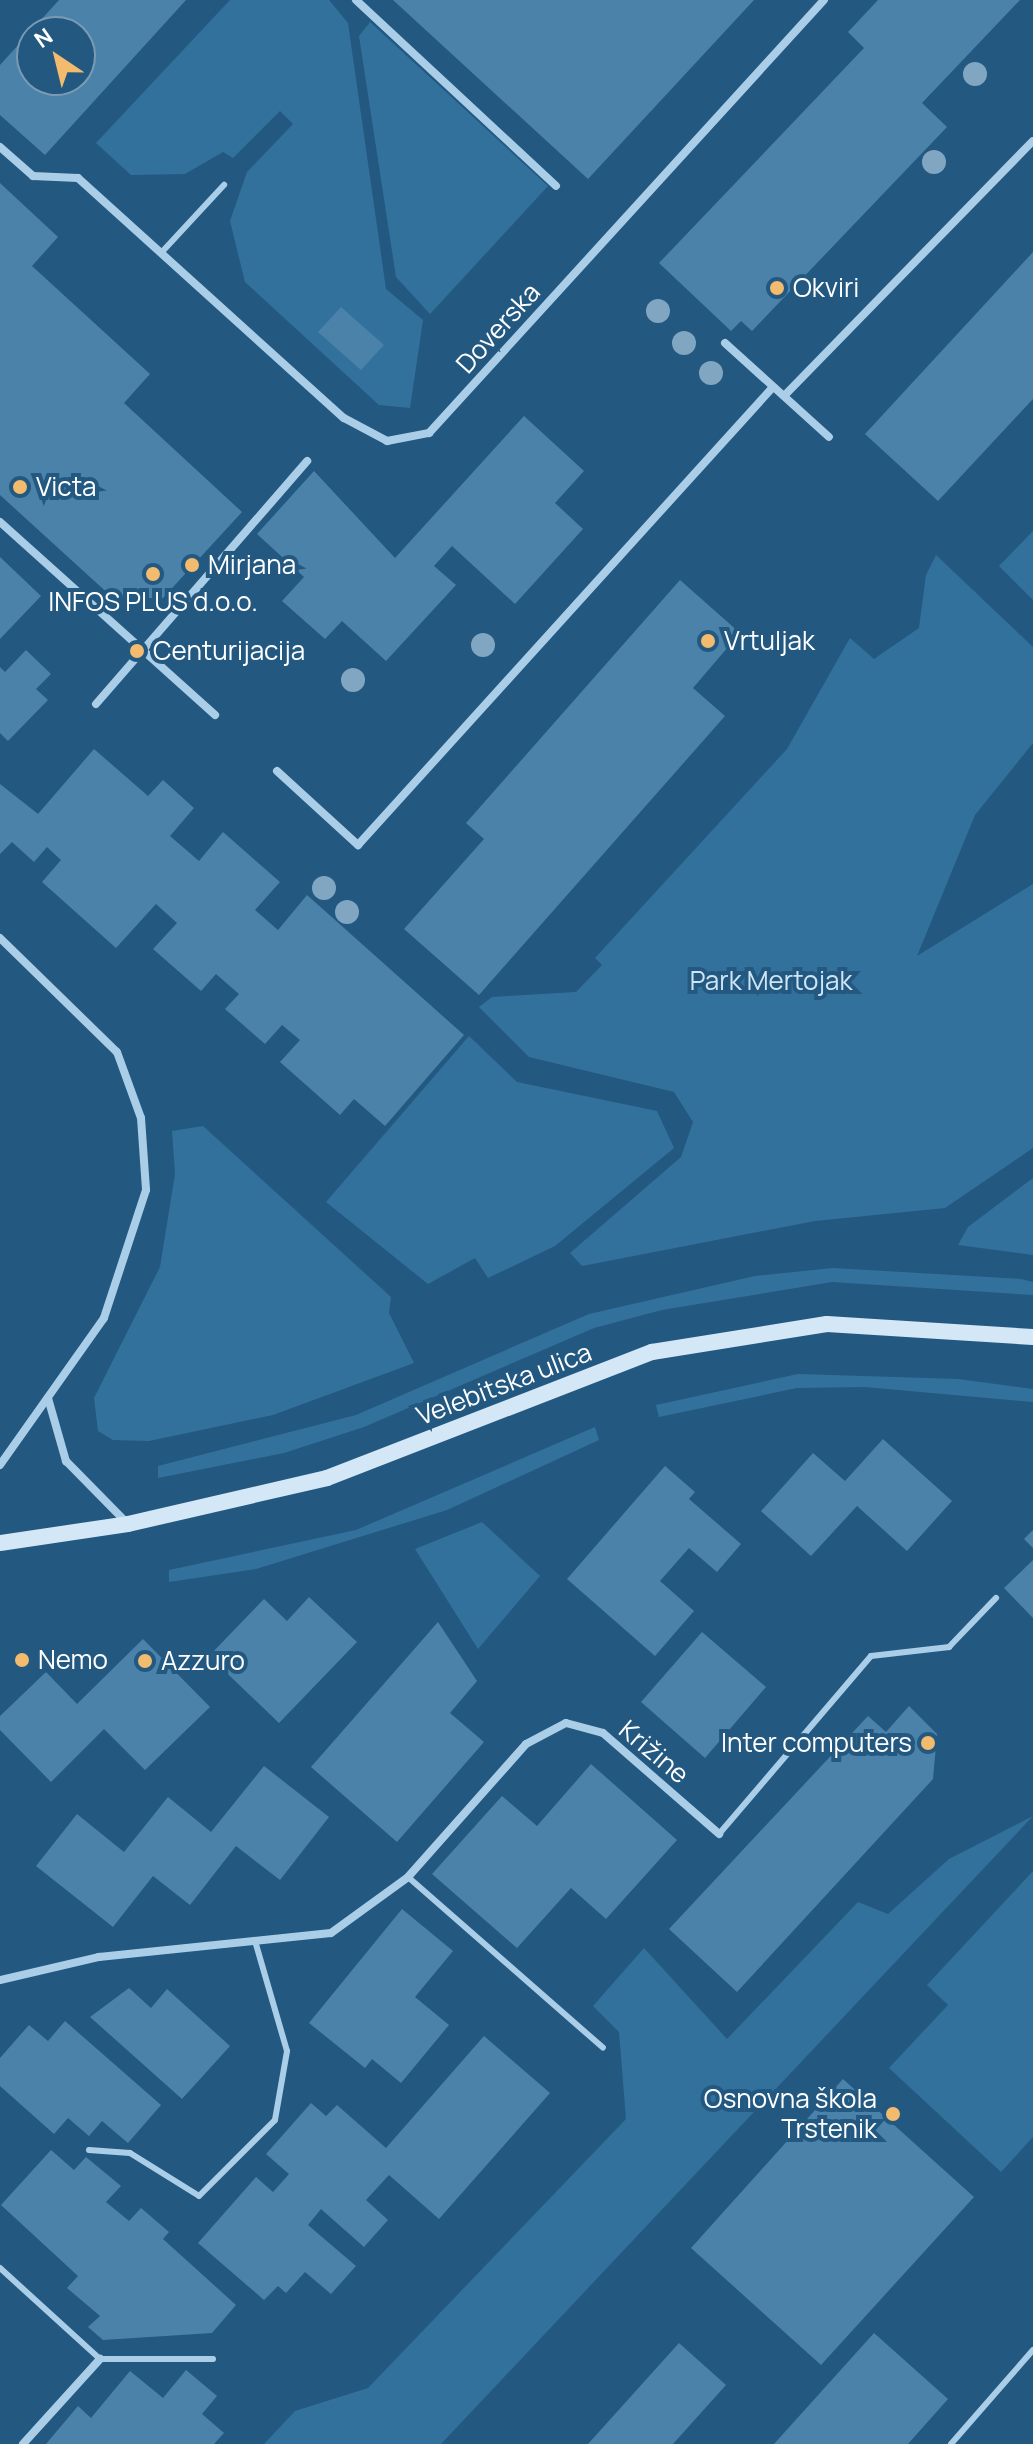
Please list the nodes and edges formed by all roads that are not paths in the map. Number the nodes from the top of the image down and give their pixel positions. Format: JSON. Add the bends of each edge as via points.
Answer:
{"nodes":[{"id":1,"x":356,"y":0,"type":"edge"},
{"id":2,"x":824,"y":0,"type":"edge"},
{"id":3,"x":1033,"y":141,"type":"edge"},
{"id":4,"x":0,"y":147,"type":"edge"},
{"id":5,"x":224,"y":185,"type":"dead end"},
{"id":6,"x":556,"y":186,"type":"dead end"},
{"id":7,"x":161,"y":253,"type":"junction"},
{"id":8,"x":725,"y":343,"type":"dead end"},
{"id":9,"x":773,"y":387,"type":"junction"},
{"id":10,"x":784,"y":396,"type":"junction"},
{"id":11,"x":829,"y":437,"type":"dead end"},
{"id":12,"x":307,"y":461,"type":"dead end"},
{"id":13,"x":0,"y":522,"type":"edge"},
{"id":14,"x":142,"y":651,"type":"junction"},
{"id":15,"x":96,"y":704,"type":"dead end"},
{"id":16,"x":215,"y":715,"type":"dead end"},
{"id":17,"x":277,"y":771,"type":"dead end"},
{"id":18,"x":0,"y":938,"type":"edge"},
{"id":19,"x":1033,"y":1337,"type":"edge"},
{"id":20,"x":48,"y":1398,"type":"junction"},
{"id":21,"x":0,"y":1465,"type":"edge"},
{"id":22,"x":128,"y":1524,"type":"junction"},
{"id":23,"x":0,"y":1543,"type":"edge"},
{"id":24,"x":996,"y":1598,"type":"dead end"},
{"id":25,"x":719,"y":1834,"type":"joint"},
{"id":26,"x":408,"y":1877,"type":"junction"},
{"id":27,"x":256,"y":1944,"type":"junction"},
{"id":28,"x":0,"y":1980,"type":"edge"},
{"id":29,"x":603,"y":2048,"type":"dead end"},
{"id":30,"x":89,"y":2150,"type":"dead end"},
{"id":31,"x":0,"y":2268,"type":"edge"},
{"id":32,"x":1033,"y":2350,"type":"edge"},
{"id":33,"x":100,"y":2359,"type":"junction"},
{"id":34,"x":213,"y":2359,"type":"dead end"},
{"id":35,"x":23,"y":2444,"type":"edge"},
{"id":36,"x":951,"y":2444,"type":"edge"}],
"edges":[{"from":1,"to":6,"type":"street"},
{"from":2,"to":7,"type":"street","name":"Doverska","via":[[429,433],[387,441],[344,418]]},
{"from":3,"to":10,"type":"street"},
{"from":4,"to":7,"type":"street","name":"Doverska","via":[[33,176],[78,178]]},
{"from":5,"to":7,"type":"lane"},
{"from":8,"to":9,"type":"street"},
{"from":9,"to":10,"type":"street"},
{"from":9,"to":17,"type":"street","via":[[358,845]]},
{"from":10,"to":11,"type":"street"},
{"from":12,"to":14,"type":"street"},
{"from":13,"to":14,"type":"street"},
{"from":14,"to":15,"type":"street"},
{"from":14,"to":16,"type":"street"},
{"from":18,"to":20,"type":"street","via":[[117,1052],[141,1118],[146,1190],[108,1304]]},
{"from":19,"to":22,"type":"street","name":"Velebitska ulica","via":[[827,1324],[652,1352],[327,1478]]},
{"from":20,"to":21,"type":"street"},
{"from":20,"to":22,"type":"street","via":[[66,1461]]},
{"from":22,"to":23,"type":"street","name":"Velebitska ulica"},
{"from":24,"to":25,"type":"lane","name":"Križine","via":[[949,1647],[871,1656]]},
{"from":25,"to":26,"type":"street","name":"Križine","via":[[603,1733],[566,1723],[526,1744]]},
{"from":26,"to":27,"type":"street","name":"Križine","via":[[331,1933]]},
{"from":26,"to":29,"type":"lane"},
{"from":27,"to":28,"type":"street","name":"Križine","via":[[99,1957]]},
{"from":27,"to":30,"type":"lane","via":[[287,2051],[275,2120],[199,2196],[130,2153]]},
{"from":31,"to":33,"type":"lane"},
{"from":32,"to":36,"type":"lane"},
{"from":33,"to":34,"type":"lane"},
{"from":33,"to":35,"type":"street"}]}
